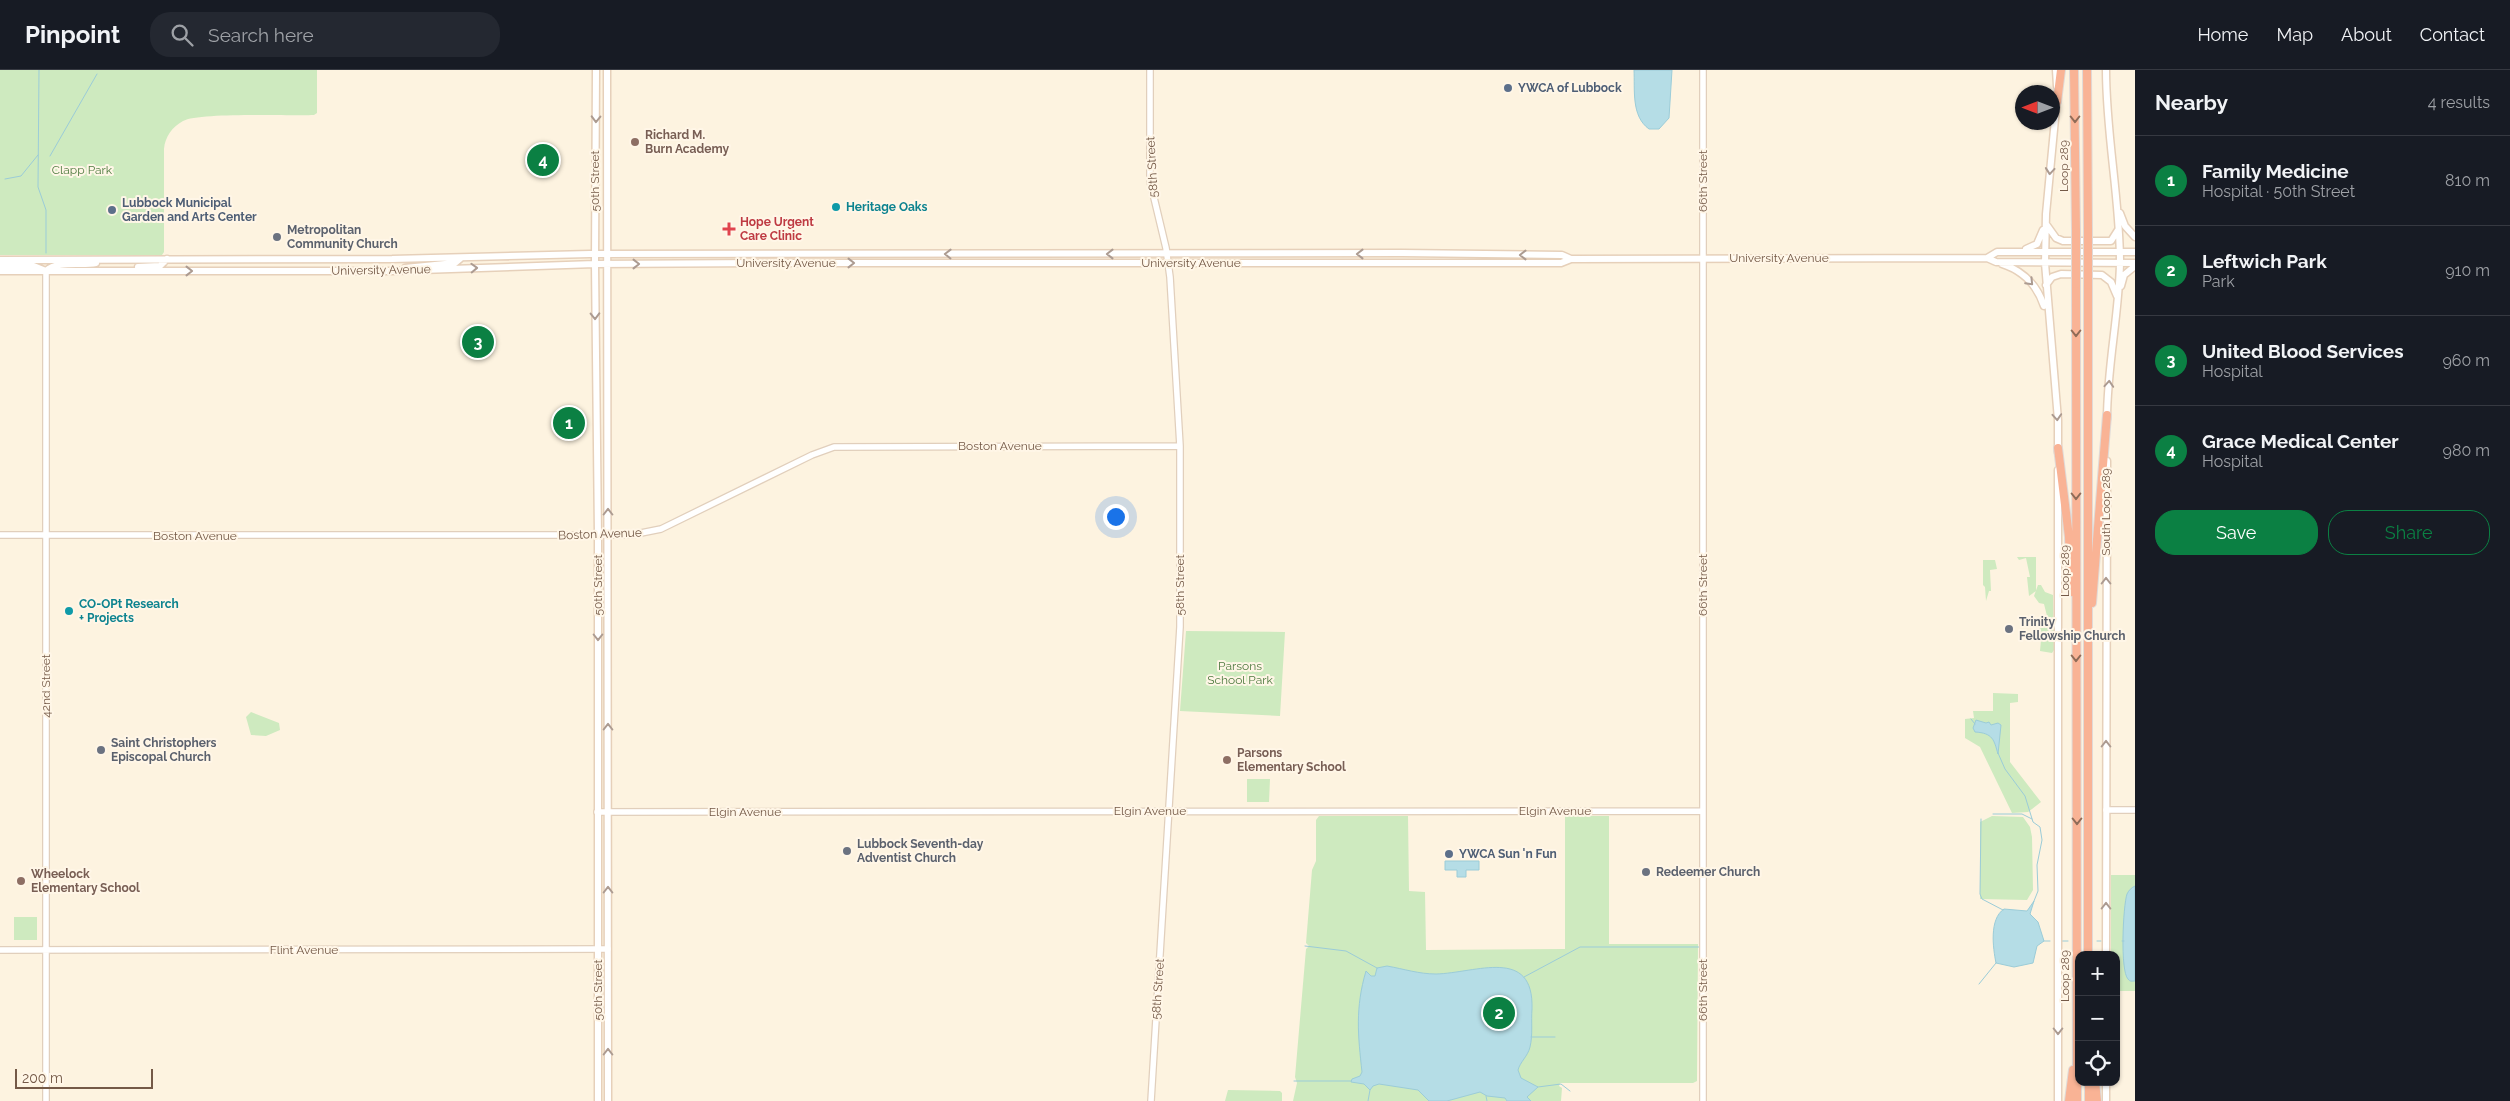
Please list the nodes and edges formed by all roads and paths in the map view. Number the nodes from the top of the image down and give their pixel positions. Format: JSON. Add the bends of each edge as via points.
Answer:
{"nodes":[{"id":1,"x":596,"y":70,"type":"edge"},
{"id":2,"x":607,"y":70,"type":"edge"},
{"id":3,"x":1150,"y":70,"type":"edge"},
{"id":4,"x":1703,"y":70,"type":"edge"},
{"id":5,"x":2056,"y":70,"type":"edge"},
{"id":6,"x":2060,"y":70,"type":"edge"},
{"id":7,"x":2074,"y":70,"type":"edge"},
{"id":8,"x":2087,"y":70,"type":"edge"},
{"id":9,"x":2106,"y":70,"type":"edge"},
{"id":10,"x":2056,"y":85,"type":"edge"},
{"id":11,"x":2059,"y":85,"type":"edge"},
{"id":12,"x":2054,"y":130,"type":"edge"},
{"id":13,"x":2116,"y":202,"type":"junction"},
{"id":14,"x":2046,"y":224,"type":"junction"},
{"id":15,"x":2119,"y":224,"type":"junction"},
{"id":16,"x":2135,"y":237,"type":"edge"},
{"id":17,"x":2045,"y":251,"type":"junction"},
{"id":18,"x":2019,"y":252,"type":"junction"},
{"id":19,"x":2120,"y":252,"type":"junction"},
{"id":20,"x":2135,"y":252,"type":"edge"},
{"id":21,"x":595,"y":254,"type":"junction"},
{"id":22,"x":608,"y":254,"type":"junction"},
{"id":23,"x":1167,"y":254,"type":"junction"},
{"id":24,"x":514,"y":256,"type":"junction"},
{"id":25,"x":461,"y":258,"type":"junction"},
{"id":26,"x":1703,"y":258,"type":"junction"},
{"id":27,"x":1988,"y":258,"type":"junction"},
{"id":28,"x":1571,"y":259,"type":"junction"},
{"id":29,"x":0,"y":260,"type":"edge"},
{"id":30,"x":115,"y":260,"type":"junction"},
{"id":31,"x":167,"y":260,"type":"junction"},
{"id":32,"x":1168,"y":262,"type":"junction"},
{"id":33,"x":1996,"y":262,"type":"junction"},
{"id":34,"x":2045,"y":263,"type":"junction"},
{"id":35,"x":2120,"y":263,"type":"junction"},
{"id":36,"x":595,"y":264,"type":"junction"},
{"id":37,"x":608,"y":264,"type":"junction"},
{"id":38,"x":0,"y":265,"type":"edge"},
{"id":39,"x":2135,"y":265,"type":"edge"},
{"id":40,"x":514,"y":266,"type":"junction"},
{"id":41,"x":0,"y":271,"type":"edge"},
{"id":42,"x":46,"y":271,"type":"junction"},
{"id":43,"x":115,"y":271,"type":"junction"},
{"id":44,"x":392,"y":271,"type":"junction"},
{"id":45,"x":2045,"y":287,"type":"junction"},
{"id":46,"x":2117,"y":297,"type":"junction"},
{"id":47,"x":2048,"y":316,"type":"junction"},
{"id":48,"x":2107,"y":415,"type":"junction"},
{"id":49,"x":1180,"y":446,"type":"junction"},
{"id":50,"x":2058,"y":448,"type":"junction"},
{"id":51,"x":0,"y":535,"type":"edge"},
{"id":52,"x":46,"y":536,"type":"junction"},
{"id":53,"x":598,"y":536,"type":"junction"},
{"id":54,"x":608,"y":536,"type":"junction"},
{"id":55,"x":2088,"y":620,"type":"junction"},
{"id":56,"x":2076,"y":634,"type":"junction"},
{"id":57,"x":2106,"y":810,"type":"junction"},
{"id":58,"x":2135,"y":810,"type":"edge"},
{"id":59,"x":1170,"y":811,"type":"junction"},
{"id":60,"x":1703,"y":811,"type":"junction"},
{"id":61,"x":597,"y":812,"type":"junction"},
{"id":62,"x":608,"y":812,"type":"junction"},
{"id":63,"x":0,"y":950,"type":"edge"},
{"id":64,"x":46,"y":950,"type":"junction"},
{"id":65,"x":598,"y":950,"type":"junction"},
{"id":66,"x":608,"y":950,"type":"junction"},
{"id":67,"x":2088,"y":951,"type":"edge"},
{"id":68,"x":2106,"y":951,"type":"edge"},
{"id":69,"x":2077,"y":996,"type":"edge"},
{"id":70,"x":2077,"y":1041,"type":"edge"},
{"id":71,"x":2077,"y":1041,"type":"edge"},
{"id":72,"x":2088,"y":1086,"type":"edge"},
{"id":73,"x":2095,"y":1086,"type":"edge"},
{"id":74,"x":2106,"y":1086,"type":"edge"},
{"id":75,"x":46,"y":1101,"type":"edge"},
{"id":76,"x":598,"y":1101,"type":"edge"},
{"id":77,"x":608,"y":1101,"type":"edge"},
{"id":78,"x":1151,"y":1101,"type":"edge"},
{"id":79,"x":1702,"y":1101,"type":"edge"},
{"id":80,"x":2058,"y":1101,"type":"edge"},
{"id":81,"x":2069,"y":1101,"type":"edge"},
{"id":82,"x":2077,"y":1101,"type":"edge"},
{"id":83,"x":2089,"y":1101,"type":"edge"},
{"id":84,"x":2097,"y":1101,"type":"edge"},
{"id":85,"x":2106,"y":1101,"type":"edge"}],
"edges":[{"from":1,"to":21,"type":"main road","name":"50th Street","one_way":true},
{"from":2,"to":22,"type":"main road","name":"50th Street"},
{"from":3,"to":23,"type":"street","name":"58th Street","via":[[1150,181]]},
{"from":4,"to":26,"type":"street","name":"66th Street"},
{"from":5,"to":10,"type":"main road"},
{"from":6,"to":11,"type":"highway"},
{"from":7,"to":56,"type":"highway","name":"Loop 289","one_way":true,"bridge":true},
{"from":8,"to":55,"type":"highway","name":"Loop 289","bridge":true},
{"from":9,"to":13,"type":"main road","name":"South Loop 289"},
{"from":12,"to":14,"type":"main road","one_way":true},
{"from":13,"to":15,"type":"main road","name":"South Loop 289"},
{"from":13,"to":16,"type":"main road","via":[[2125,226]]},
{"from":14,"to":15,"type":"main road","via":[[2056,238],[2063,241],[2111,241]]},
{"from":14,"to":17,"type":"main road"},
{"from":14,"to":18,"type":"main road","via":[[2038,244]]},
{"from":15,"to":19,"type":"main road","name":"South Loop 289"},
{"from":17,"to":18,"type":"main road","name":"University Avenue"},
{"from":17,"to":19,"type":"main road","name":"University Avenue"},
{"from":17,"to":34,"type":"main road"},
{"from":18,"to":27,"type":"main road","name":"University Avenue","via":[[1997,252]]},
{"from":19,"to":20,"type":"main road","name":"University Avenue"},
{"from":19,"to":35,"type":"main road","name":"South Loop 289"},
{"from":21,"to":22,"type":"main road","name":"University Avenue"},
{"from":21,"to":24,"type":"main road","name":"University Avenue"},
{"from":21,"to":36,"type":"main road","name":"50th Street"},
{"from":23,"to":22,"type":"main road","name":"University Avenue","one_way":true},
{"from":22,"to":37,"type":"main road","name":"50th Street"},
{"from":28,"to":23,"type":"main road","name":"University Avenue","one_way":true,"via":[[1562,255],[1402,253]]},
{"from":23,"to":32,"type":"street","name":"58th Street"},
{"from":24,"to":25,"type":"main road","name":"University Avenue"},
{"from":24,"to":40,"type":"main road"},
{"from":25,"to":31,"type":"main road","name":"University Avenue"},
{"from":25,"to":44,"type":"main road","via":[[454,263],[417,265]]},
{"from":26,"to":27,"type":"main road","name":"University Avenue"},
{"from":26,"to":28,"type":"main road","name":"University Avenue"},
{"from":26,"to":60,"type":"street","name":"66th Street"},
{"from":27,"to":33,"type":"main road","name":"University Avenue"},
{"from":28,"to":32,"type":"main road","name":"University Avenue","via":[[1562,263]]},
{"from":29,"to":30,"type":"main road","name":"University Avenue"},
{"from":30,"to":31,"type":"main road","name":"University Avenue"},
{"from":30,"to":42,"type":"main road","via":[[59,265]]},
{"from":31,"to":43,"type":"main road","via":[[160,266]]},
{"from":37,"to":32,"type":"main road","name":"University Avenue","one_way":true},
{"from":32,"to":49,"type":"street","name":"58th Street"},
{"from":33,"to":34,"type":"main road","name":"University Avenue"},
{"from":33,"to":47,"type":"main road","one_way":true,"via":[[2016,270],[2032,282]]},
{"from":34,"to":35,"type":"main road","name":"University Avenue"},
{"from":34,"to":45,"type":"main road"},
{"from":35,"to":39,"type":"main road","name":"University Avenue"},
{"from":35,"to":46,"type":"main road","name":"South Loop 289"},
{"from":36,"to":37,"type":"main road","name":"University Avenue"},
{"from":36,"to":40,"type":"main road","name":"University Avenue"},
{"from":36,"to":53,"type":"main road","name":"50th Street","one_way":true},
{"from":54,"to":37,"type":"main road","name":"50th Street","one_way":true},
{"from":38,"to":42,"type":"main road","via":[[31,265]]},
{"from":39,"to":46,"type":"main road","via":[[2124,276]]},
{"from":44,"to":40,"type":"main road","name":"University Avenue","one_way":true},
{"from":41,"to":42,"type":"main road","name":"University Avenue"},
{"from":42,"to":43,"type":"main road","name":"University Avenue"},
{"from":42,"to":52,"type":"street","name":"42nd Street"},
{"from":43,"to":44,"type":"main road","name":"University Avenue","one_way":true},
{"from":45,"to":46,"type":"main road","via":[[2048,279],[2056,275],[2102,275],[2111,282]]},
{"from":45,"to":47,"type":"main road"},
{"from":48,"to":46,"type":"main road","name":"South Loop 289","one_way":true},
{"from":47,"to":50,"type":"main road","one_way":true},
{"from":48,"to":55,"type":"highway","via":[[2093,596]]},
{"from":57,"to":48,"type":"main road","name":"South Loop 289","one_way":true},
{"from":49,"to":54,"type":"street","name":"Boston Avenue","via":[[834,447],[661,529]]},
{"from":49,"to":59,"type":"street","name":"58th Street","via":[[1180,627]]},
{"from":50,"to":56,"type":"highway"},
{"from":50,"to":80,"type":"main road","one_way":true},
{"from":51,"to":52,"type":"street","name":"Boston Avenue"},
{"from":52,"to":53,"type":"street","name":"Boston Avenue"},
{"from":52,"to":64,"type":"street","name":"42nd Street"},
{"from":53,"to":54,"type":"street","name":"Boston Avenue"},
{"from":53,"to":61,"type":"main road","name":"50th Street","one_way":true},
{"from":62,"to":54,"type":"main road","name":"50th Street","one_way":true},
{"from":55,"to":67,"type":"highway","name":"Loop 289"},
{"from":56,"to":69,"type":"highway","name":"Loop 289","one_way":true},
{"from":57,"to":58,"type":"street"},
{"from":68,"to":57,"type":"main road","name":"South Loop 289","one_way":true},
{"from":59,"to":60,"type":"street","name":"Elgin Avenue"},
{"from":59,"to":62,"type":"street","name":"Elgin Avenue"},
{"from":59,"to":78,"type":"street","name":"58th Street"},
{"from":60,"to":79,"type":"street","name":"66th Street"},
{"from":61,"to":62,"type":"street","name":"Elgin Avenue"},
{"from":61,"to":65,"type":"main road","name":"50th Street"},
{"from":66,"to":62,"type":"main road","name":"50th Street","one_way":true},
{"from":63,"to":64,"type":"street","name":"Flint Avenue"},
{"from":64,"to":65,"type":"street","name":"Flint Avenue"},
{"from":64,"to":75,"type":"street","name":"42nd Street"},
{"from":65,"to":66,"type":"street","name":"Flint Avenue"},
{"from":65,"to":76,"type":"main road","name":"50th Street"},
{"from":77,"to":66,"type":"main road","name":"50th Street","one_way":true},
{"from":70,"to":81,"type":"highway"},
{"from":71,"to":82,"type":"highway","name":"Loop 289"},
{"from":72,"to":83,"type":"highway"},
{"from":73,"to":84,"type":"highway"},
{"from":74,"to":85,"type":"main road"}]}
